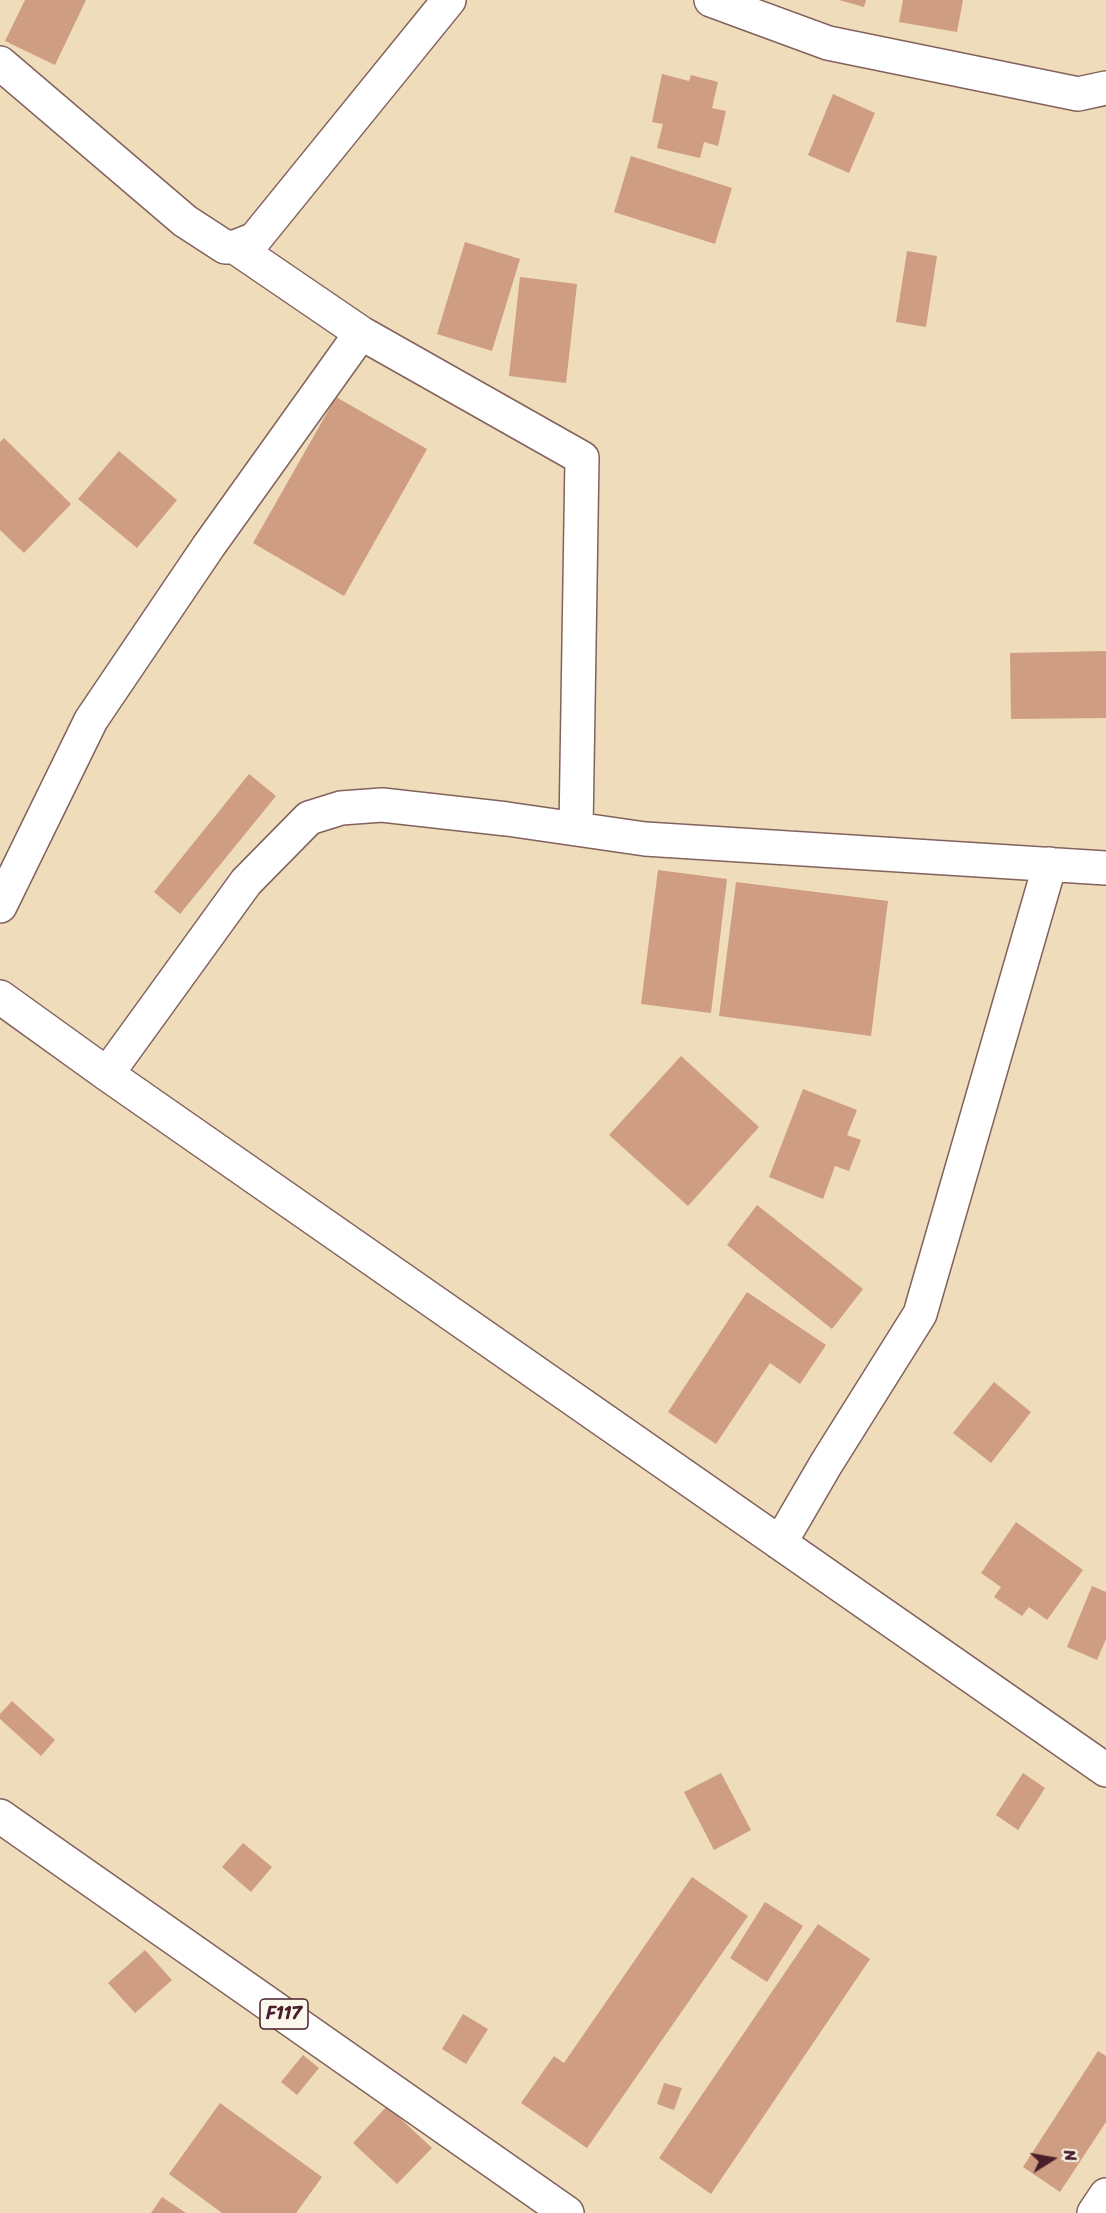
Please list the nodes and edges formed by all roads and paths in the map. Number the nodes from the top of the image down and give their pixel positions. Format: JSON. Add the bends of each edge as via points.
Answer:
{"nodes":[{"id":1,"x":449,"y":0,"type":"edge"},
{"id":2,"x":711,"y":0,"type":"edge"},
{"id":3,"x":0,"y":63,"type":"edge"},
{"id":4,"x":1106,"y":88,"type":"edge"},
{"id":5,"x":235,"y":247,"type":"junction"},
{"id":6,"x":361,"y":333,"type":"junction"},
{"id":7,"x":576,"y":829,"type":"junction"},
{"id":8,"x":1050,"y":864,"type":"junction"},
{"id":9,"x":1106,"y":868,"type":"edge"},
{"id":10,"x":0,"y":906,"type":"edge"},
{"id":11,"x":0,"y":997,"type":"edge"},
{"id":12,"x":107,"y":1074,"type":"junction"},
{"id":13,"x":780,"y":1543,"type":"junction"},
{"id":14,"x":1106,"y":1770,"type":"edge"},
{"id":15,"x":0,"y":1816,"type":"edge"},
{"id":16,"x":1106,"y":2195,"type":"edge"},
{"id":17,"x":567,"y":2213,"type":"edge"},
{"id":18,"x":1094,"y":2213,"type":"edge"}],
"edges":[{"from":1,"to":5,"type":"street","via":[[255,239]]},
{"from":2,"to":4,"type":"street","via":[[828,43],[1078,94]]},
{"from":3,"to":5,"type":"street","via":[[184,221],[225,247]]},
{"from":5,"to":6,"type":"street"},
{"from":6,"to":7,"type":"street","via":[[582,458]]},
{"from":6,"to":10,"type":"street","via":[[91,720]]},
{"from":7,"to":8,"type":"street","via":[[645,839]]},
{"from":7,"to":12,"type":"street","via":[[382,805],[341,808],[309,818],[246,882]]},
{"from":8,"to":9,"type":"street"},
{"from":8,"to":13,"type":"street","via":[[920,1314]]},
{"from":11,"to":12,"type":"street"},
{"from":12,"to":13,"type":"street"},
{"from":13,"to":14,"type":"street"},
{"from":15,"to":17,"type":"street","number":"F117"},
{"from":16,"to":18,"type":"street"}]}
